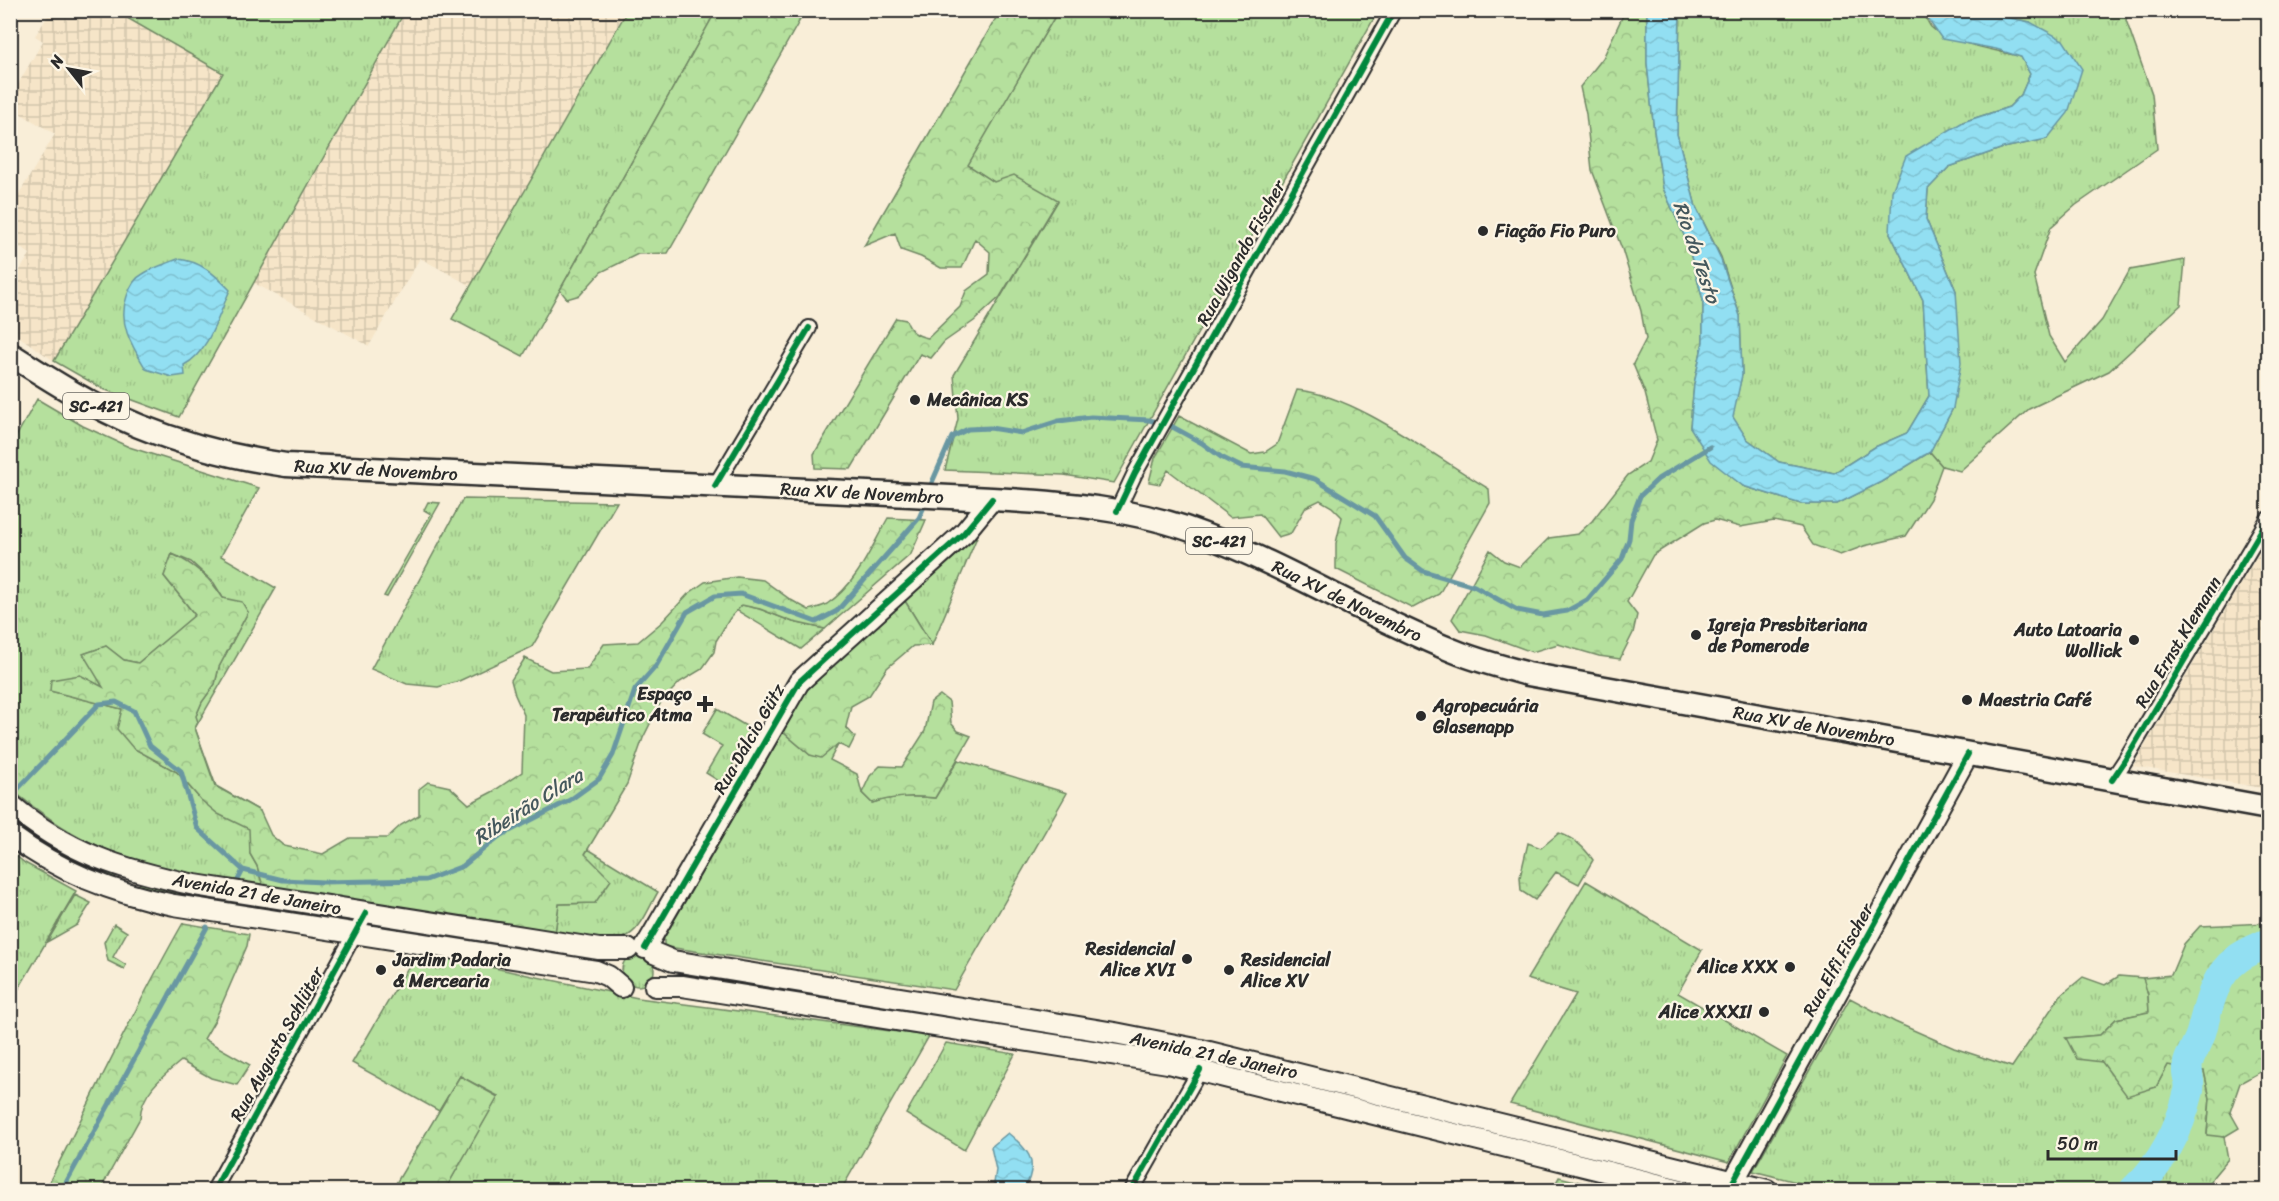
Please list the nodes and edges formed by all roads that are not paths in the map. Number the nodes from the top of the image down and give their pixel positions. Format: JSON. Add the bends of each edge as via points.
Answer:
{"nodes":[{"id":1,"x":1394,"y":10,"type":"edge"},
{"id":2,"x":809,"y":328,"type":"dead end"},
{"id":3,"x":10,"y":354,"type":"edge"},
{"id":4,"x":715,"y":486,"type":"junction"},
{"id":5,"x":992,"y":499,"type":"junction"},
{"id":6,"x":1117,"y":511,"type":"junction"},
{"id":7,"x":2268,"y":519,"type":"edge"},
{"id":8,"x":1968,"y":754,"type":"junction"},
{"id":9,"x":2112,"y":780,"type":"junction"},
{"id":10,"x":14,"y":807,"type":"edge"},
{"id":11,"x":2268,"y":808,"type":"edge"},
{"id":12,"x":10,"y":835,"type":"edge"},
{"id":13,"x":128,"y":870,"type":"junction"},
{"id":14,"x":116,"y":891,"type":"junction"},
{"id":15,"x":366,"y":913,"type":"junction"},
{"id":16,"x":354,"y":934,"type":"junction"},
{"id":17,"x":642,"y":950,"type":"junction"},
{"id":18,"x":655,"y":986,"type":"junction"},
{"id":19,"x":621,"y":987,"type":"junction"},
{"id":20,"x":1200,"y":1070,"type":"junction"},
{"id":21,"x":1733,"y":1182,"type":"junction"},
{"id":22,"x":214,"y":1191,"type":"edge"},
{"id":23,"x":1132,"y":1191,"type":"edge"},
{"id":24,"x":1681,"y":1191,"type":"edge"},
{"id":25,"x":1767,"y":1191,"type":"edge"}],
"edges":[{"from":1,"to":6,"type":"street","name":"Rua Wigando Fischer","via":[[1135,472]]},
{"from":2,"to":4,"type":"street"},
{"from":3,"to":4,"type":"main road","name":"Rua XV de Novembro","number":"SC-421","via":[[76,395],[140,426],[212,450],[267,462]]},
{"from":4,"to":5,"type":"main road","name":"Rua XV de Novembro","number":"SC-421"},
{"from":5,"to":6,"type":"main road","name":"Rua XV de Novembro","number":"SC-421"},
{"from":5,"to":17,"type":"main road","name":"Rua Dálcio Gütz","via":[[964,533],[799,682]]},
{"from":6,"to":8,"type":"main road","name":"Rua XV de Novembro","number":"SC-421","via":[[1200,533],[1426,639],[1528,674]]},
{"from":7,"to":9,"type":"street","name":"Rua Ernst Klemann"},
{"from":8,"to":9,"type":"main road","name":"Rua XV de Novembro","number":"SC-421"},
{"from":8,"to":21,"type":"main road","name":"Rua Elfi Fischer"},
{"from":9,"to":11,"type":"main road","name":"Rua XV de Novembro","number":"SC-421"},
{"from":10,"to":13,"type":"main road","name":"Avenida 21 de Janeiro","via":[[65,843]]},
{"from":12,"to":14,"type":"main road","name":"Avenida 21 de Janeiro","via":[[53,863]]},
{"from":13,"to":14,"type":"main road"},
{"from":13,"to":15,"type":"main road","name":"Avenida 21 de Janeiro"},
{"from":14,"to":16,"type":"main road","name":"Avenida 21 de Janeiro","via":[[174,905]]},
{"from":15,"to":16,"type":"street","name":"Rua Augusto Schlüter"},
{"from":15,"to":17,"type":"main road","name":"Avenida 21 de Janeiro","via":[[599,949]]},
{"from":16,"to":19,"type":"main road","name":"Avenida 21 de Janeiro","via":[[596,971]]},
{"from":16,"to":22,"type":"street","name":"Rua Augusto Schlüter"},
{"from":17,"to":18,"type":"main road","via":[[659,959],[661,973]]},
{"from":17,"to":19,"type":"main road","via":[[621,953],[615,966]]},
{"from":17,"to":21,"type":"main road","name":"Avenida 21 de Janeiro","via":[[674,961],[1201,1050]]},
{"from":18,"to":19,"type":"main road","via":[[634,993]]},
{"from":18,"to":20,"type":"main road","name":"Avenida 21 de Janeiro","via":[[682,986],[1096,1050]]},
{"from":20,"to":23,"type":"street"},
{"from":20,"to":24,"type":"main road","name":"Avenida 21 de Janeiro"},
{"from":21,"to":25,"type":"main road","name":"Avenida 21 de Janeiro"}]}
